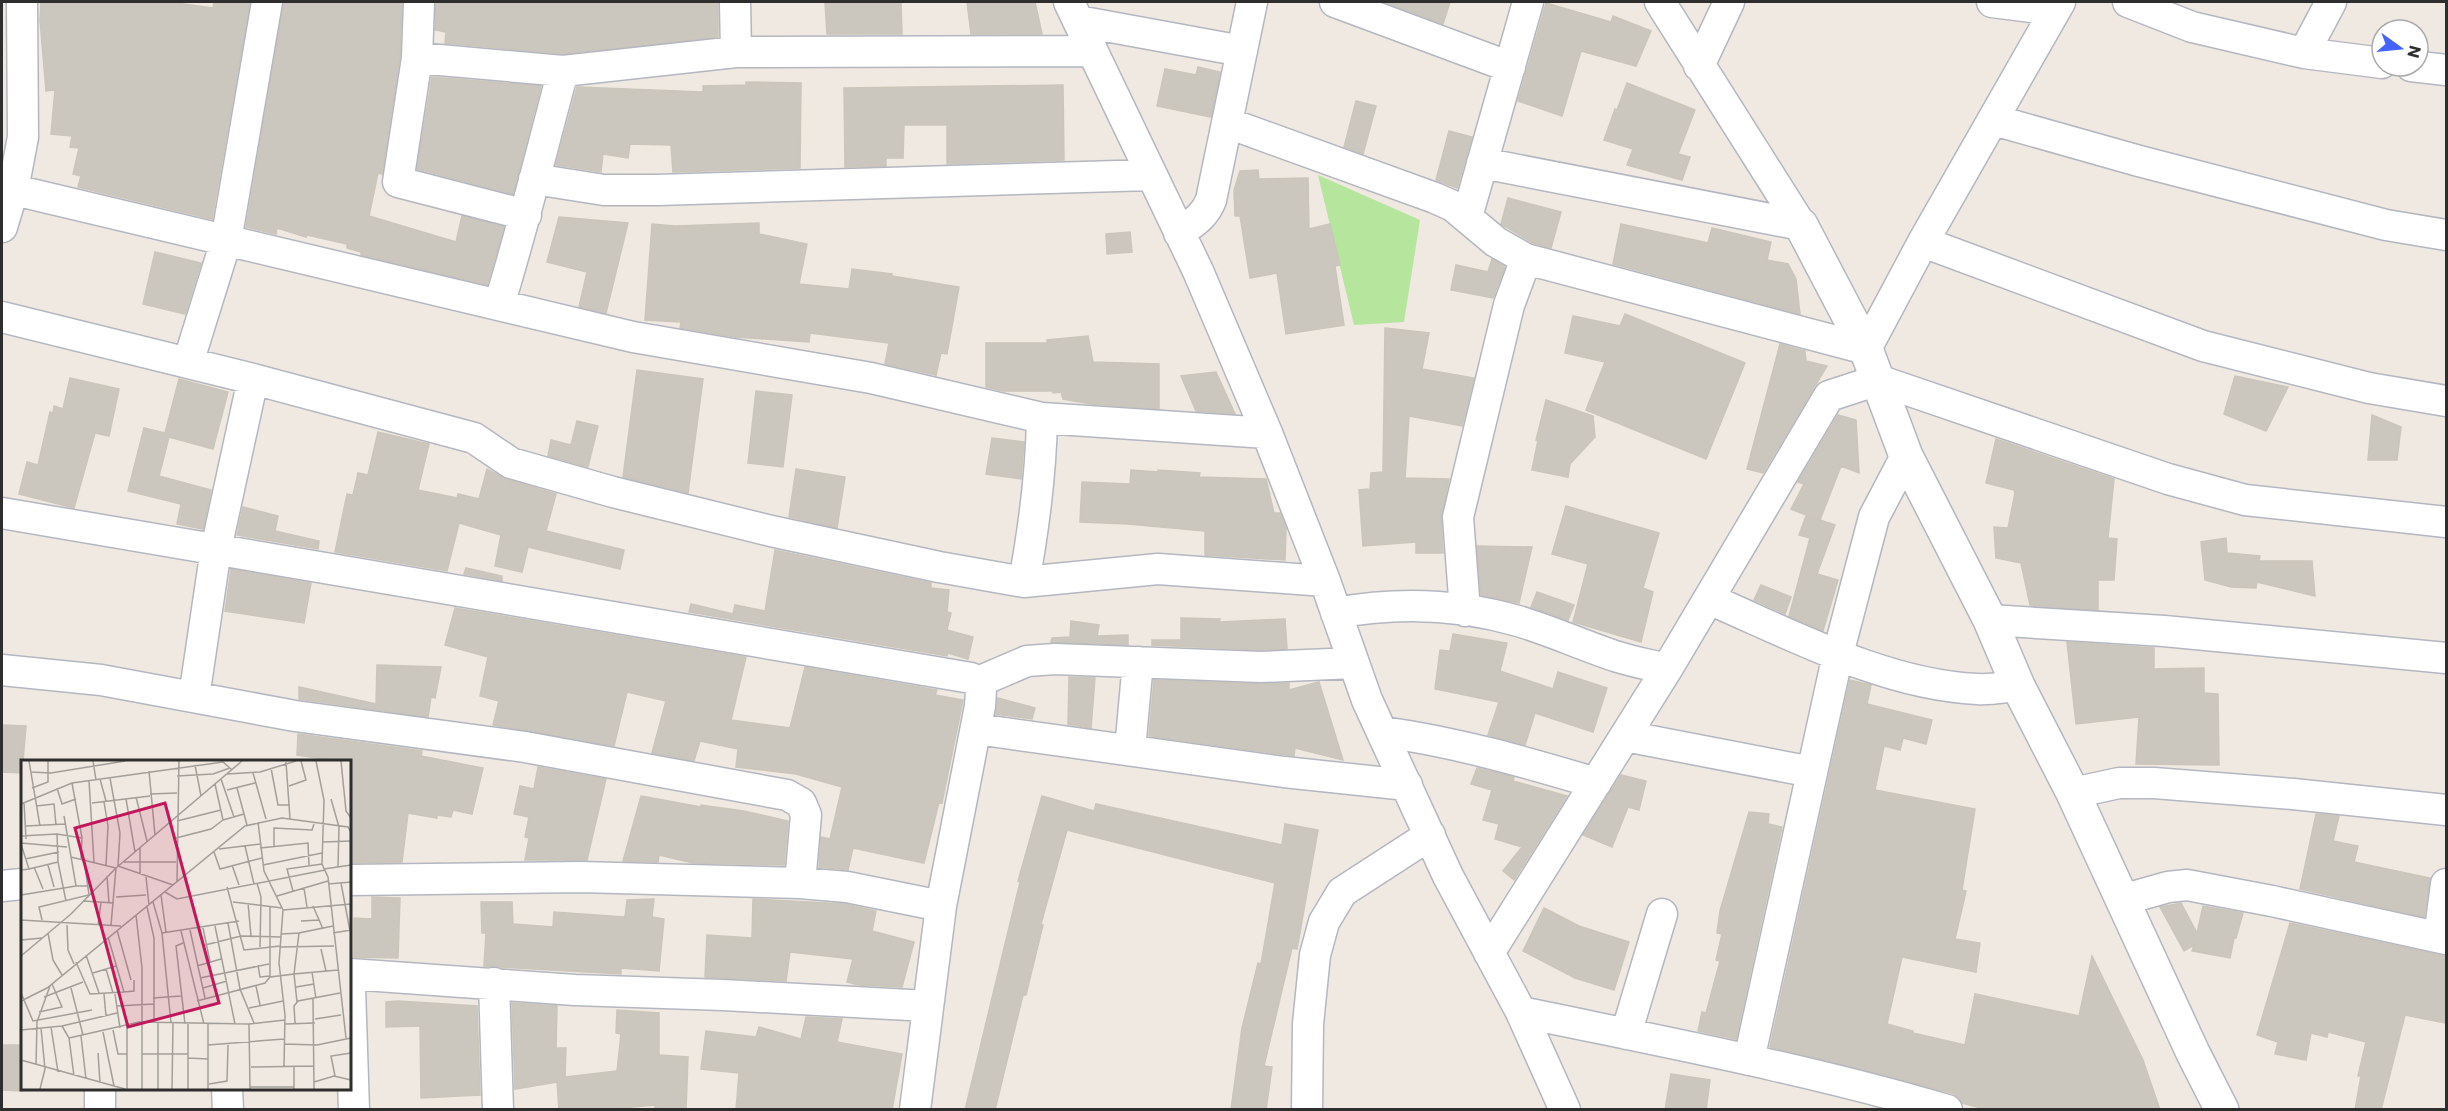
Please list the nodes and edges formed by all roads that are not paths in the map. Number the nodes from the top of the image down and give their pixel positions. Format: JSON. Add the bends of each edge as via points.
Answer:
{"nodes":[{"id":1,"x":22,"y":2,"type":"edge"},
{"id":2,"x":267,"y":2,"type":"edge"},
{"id":3,"x":419,"y":2,"type":"edge"},
{"id":4,"x":735,"y":2,"type":"edge"},
{"id":5,"x":1252,"y":2,"type":"edge"},
{"id":6,"x":1335,"y":2,"type":"edge"},
{"id":7,"x":1528,"y":2,"type":"edge"},
{"id":8,"x":1660,"y":2,"type":"edge"},
{"id":9,"x":1729,"y":2,"type":"edge"},
{"id":10,"x":1992,"y":2,"type":"edge"},
{"id":11,"x":2128,"y":2,"type":"edge"},
{"id":12,"x":2331,"y":2,"type":"edge"},
{"id":13,"x":2058,"y":6,"type":"edge"},
{"id":14,"x":1074,"y":11,"type":"edge"},
{"id":15,"x":1092,"y":51,"type":"junction"},
{"id":16,"x":1242,"y":51,"type":"junction"},
{"id":17,"x":736,"y":52,"type":"junction"},
{"id":18,"x":2304,"y":53,"type":"junction"},
{"id":19,"x":417,"y":58,"type":"junction"},
{"id":20,"x":2370,"y":61,"type":"edge"},
{"id":21,"x":1699,"y":66,"type":"junction"},
{"id":22,"x":1509,"y":67,"type":"junction"},
{"id":23,"x":2430,"y":68,"type":"edge"},
{"id":24,"x":2446,"y":70,"type":"edge"},
{"id":25,"x":563,"y":71,"type":"junction"},
{"id":26,"x":1994,"y":120,"type":"junction"},
{"id":27,"x":1228,"y":123,"type":"junction"},
{"id":28,"x":1482,"y":163,"type":"junction"},
{"id":29,"x":1150,"y":175,"type":"junction"},
{"id":30,"x":534,"y":180,"type":"junction"},
{"id":31,"x":7,"y":189,"type":"edge"},
{"id":32,"x":526,"y":215,"type":"junction"},
{"id":33,"x":1467,"y":217,"type":"junction"},
{"id":34,"x":1801,"y":225,"type":"junction"},
{"id":35,"x":2,"y":227,"type":"edge"},
{"id":36,"x":1179,"y":233,"type":"junction"},
{"id":37,"x":2446,"y":235,"type":"edge"},
{"id":38,"x":225,"y":241,"type":"junction"},
{"id":39,"x":1923,"y":242,"type":"junction"},
{"id":40,"x":1527,"y":260,"type":"junction"},
{"id":41,"x":499,"y":305,"type":"junction"},
{"id":42,"x":2,"y":317,"type":"edge"},
{"id":43,"x":1866,"y":349,"type":"junction"},
{"id":44,"x":188,"y":363,"type":"junction"},
{"id":45,"x":253,"y":379,"type":"junction"},
{"id":46,"x":1878,"y":380,"type":"junction"},
{"id":47,"x":2446,"y":401,"type":"edge"},
{"id":48,"x":1042,"y":418,"type":"junction"},
{"id":49,"x":1267,"y":433,"type":"junction"},
{"id":50,"x":1906,"y":456,"type":"junction"},
{"id":51,"x":2,"y":513,"type":"edge"},
{"id":52,"x":2446,"y":522,"type":"edge"},
{"id":53,"x":216,"y":549,"type":"junction"},
{"id":54,"x":1024,"y":582,"type":"junction"},
{"id":55,"x":1325,"y":582,"type":"junction"},
{"id":56,"x":1709,"y":599,"type":"junction"},
{"id":57,"x":1465,"y":611,"type":"junction"},
{"id":58,"x":1336,"y":613,"type":"junction"},
{"id":59,"x":1990,"y":620,"type":"junction"},
{"id":60,"x":1838,"y":654,"type":"junction"},
{"id":61,"x":2446,"y":658,"type":"edge"},
{"id":62,"x":1138,"y":662,"type":"junction"},
{"id":63,"x":1354,"y":663,"type":"junction"},
{"id":64,"x":1667,"y":669,"type":"junction"},
{"id":65,"x":2,"y":670,"type":"edge"},
{"id":66,"x":978,"y":682,"type":"junction"},
{"id":67,"x":2018,"y":686,"type":"junction"},
{"id":68,"x":194,"y":697,"type":"junction"},
{"id":69,"x":976,"y":729,"type":"junction"},
{"id":70,"x":1383,"y":732,"type":"junction"},
{"id":71,"x":1626,"y":736,"type":"junction"},
{"id":72,"x":1130,"y":750,"type":"junction"},
{"id":73,"x":1812,"y":772,"type":"junction"},
{"id":74,"x":1596,"y":783,"type":"junction"},
{"id":75,"x":1407,"y":785,"type":"junction"},
{"id":76,"x":2073,"y":793,"type":"junction"},
{"id":77,"x":2446,"y":810,"type":"edge"},
{"id":78,"x":1430,"y":835,"type":"junction"},
{"id":79,"x":351,"y":880,"type":"edge"},
{"id":80,"x":800,"y":883,"type":"junction"},
{"id":81,"x":21,"y":884,"type":"edge"},
{"id":82,"x":2446,"y":884,"type":"edge"},
{"id":83,"x":2,"y":886,"type":"edge"},
{"id":84,"x":2122,"y":900,"type":"junction"},
{"id":85,"x":941,"y":906,"type":"junction"},
{"id":86,"x":1662,"y":914,"type":"dead end"},
{"id":87,"x":2443,"y":938,"type":"edge"},
{"id":88,"x":1489,"y":954,"type":"junction"},
{"id":89,"x":351,"y":974,"type":"edge"},
{"id":90,"x":494,"y":983,"type":"junction"},
{"id":91,"x":928,"y":1006,"type":"junction"},
{"id":92,"x":1521,"y":1012,"type":"junction"},
{"id":93,"x":351,"y":1018,"type":"edge"},
{"id":94,"x":1626,"y":1034,"type":"junction"},
{"id":95,"x":1749,"y":1060,"type":"junction"},
{"id":96,"x":100,"y":1090,"type":"edge"},
{"id":97,"x":227,"y":1090,"type":"edge"},
{"id":98,"x":99,"y":1110,"type":"edge"},
{"id":99,"x":228,"y":1110,"type":"edge"},
{"id":100,"x":354,"y":1110,"type":"edge"},
{"id":101,"x":498,"y":1110,"type":"edge"},
{"id":102,"x":915,"y":1110,"type":"edge"},
{"id":103,"x":1307,"y":1110,"type":"edge"},
{"id":104,"x":1565,"y":1110,"type":"edge"},
{"id":105,"x":1947,"y":1110,"type":"edge"},
{"id":106,"x":2222,"y":1110,"type":"edge"}],
"edges":[{"from":1,"to":31,"type":"street","via":[[23,137]]},
{"from":2,"to":38,"type":"street"},
{"from":3,"to":19,"type":"street"},
{"from":4,"to":17,"type":"street"},
{"from":5,"to":16,"type":"street"},
{"from":6,"to":22,"type":"street"},
{"from":7,"to":22,"type":"street"},
{"from":8,"to":21,"type":"street"},
{"from":9,"to":21,"type":"street"},
{"from":10,"to":13,"type":"street"},
{"from":11,"to":18,"type":"street","via":[[2192,27]]},
{"from":12,"to":18,"type":"street"},
{"from":13,"to":26,"type":"street"},
{"from":14,"to":15,"type":"street"},
{"from":14,"to":16,"type":"street"},
{"from":15,"to":17,"type":"street"},
{"from":15,"to":29,"type":"street"},
{"from":16,"to":27,"type":"street"},
{"from":17,"to":25,"type":"street"},
{"from":18,"to":20,"type":"street"},
{"from":19,"to":25,"type":"street"},
{"from":19,"to":32,"type":"street","via":[[398,182]]},
{"from":21,"to":34,"type":"street"},
{"from":22,"to":28,"type":"street"},
{"from":23,"to":24,"type":"street"},
{"from":25,"to":30,"type":"street"},
{"from":26,"to":37,"type":"street","via":[[2386,225]]},
{"from":26,"to":39,"type":"street"},
{"from":27,"to":33,"type":"street","via":[[1436,198]]},
{"from":27,"to":36,"type":"street","via":[[1207,210]]},
{"from":28,"to":33,"type":"street"},
{"from":28,"to":34,"type":"street"},
{"from":29,"to":30,"type":"street","via":[[657,190],[604,190]]},
{"from":29,"to":36,"type":"street"},
{"from":30,"to":32,"type":"street"},
{"from":31,"to":35,"type":"street"},
{"from":31,"to":38,"type":"street"},
{"from":32,"to":41,"type":"street"},
{"from":33,"to":40,"type":"street","via":[[1496,242]]},
{"from":34,"to":43,"type":"street"},
{"from":36,"to":49,"type":"street"},
{"from":38,"to":41,"type":"street"},
{"from":38,"to":44,"type":"street"},
{"from":39,"to":43,"type":"street"},
{"from":39,"to":47,"type":"street","via":[[2203,346],[2369,388]]},
{"from":40,"to":43,"type":"street"},
{"from":40,"to":57,"type":"street","via":[[1509,305],[1458,517]]},
{"from":41,"to":48,"type":"street","via":[[633,338],[871,378]]},
{"from":42,"to":44,"type":"street"},
{"from":43,"to":46,"type":"street"},
{"from":44,"to":45,"type":"street"},
{"from":45,"to":53,"type":"street"},
{"from":45,"to":54,"type":"street","via":[[474,438],[511,463],[613,492],[771,531]]},
{"from":46,"to":50,"type":"street"},
{"from":46,"to":52,"type":"street","via":[[2168,479],[2245,500]]},
{"from":46,"to":56,"type":"street","via":[[1829,396]]},
{"from":48,"to":49,"type":"street"},
{"from":48,"to":54,"type":"street","via":[[1041,468]]},
{"from":49,"to":55,"type":"street"},
{"from":50,"to":59,"type":"street"},
{"from":50,"to":60,"type":"street","via":[[1874,517]]},
{"from":51,"to":53,"type":"street"},
{"from":53,"to":66,"type":"street"},
{"from":53,"to":68,"type":"street"},
{"from":54,"to":55,"type":"street","via":[[1158,568]]},
{"from":55,"to":58,"type":"street"},
{"from":56,"to":60,"type":"street"},
{"from":56,"to":64,"type":"street"},
{"from":57,"to":58,"type":"street","via":[[1374,606]]},
{"from":57,"to":64,"type":"street","via":[[1516,620],[1619,657]]},
{"from":58,"to":63,"type":"street"},
{"from":59,"to":61,"type":"street","via":[[2164,631]]},
{"from":59,"to":67,"type":"street"},
{"from":60,"to":67,"type":"street","via":[[1942,685],[1978,689]]},
{"from":60,"to":73,"type":"street"},
{"from":62,"to":63,"type":"street","via":[[1261,667]]},
{"from":62,"to":66,"type":"street","via":[[1027,661]]},
{"from":62,"to":72,"type":"street"},
{"from":63,"to":70,"type":"street"},
{"from":64,"to":71,"type":"street"},
{"from":65,"to":68,"type":"street","via":[[101,680]]},
{"from":66,"to":69,"type":"street","via":[[981,690]]},
{"from":67,"to":76,"type":"street"},
{"from":68,"to":80,"type":"street","via":[[295,716],[525,747],[787,795],[801,803],[806,815]]},
{"from":69,"to":72,"type":"street"},
{"from":69,"to":85,"type":"street"},
{"from":70,"to":74,"type":"street","via":[[1496,753]]},
{"from":70,"to":75,"type":"street"},
{"from":71,"to":73,"type":"street"},
{"from":71,"to":74,"type":"street"},
{"from":72,"to":75,"type":"street"},
{"from":73,"to":95,"type":"street"},
{"from":74,"to":88,"type":"street"},
{"from":75,"to":78,"type":"street"},
{"from":76,"to":77,"type":"street","via":[[2119,783],[2154,783]]},
{"from":76,"to":84,"type":"street"},
{"from":78,"to":88,"type":"street"},
{"from":78,"to":103,"type":"street","via":[[1342,892],[1324,922],[1308,1024]]},
{"from":79,"to":80,"type":"street","via":[[580,877]]},
{"from":80,"to":85,"type":"street","via":[[848,887]]},
{"from":81,"to":83,"type":"street"},
{"from":82,"to":87,"type":"street"},
{"from":84,"to":87,"type":"street","via":[[2187,885]]},
{"from":84,"to":106,"type":"street"},
{"from":85,"to":91,"type":"street"},
{"from":86,"to":94,"type":"street"},
{"from":88,"to":92,"type":"street"},
{"from":89,"to":90,"type":"street"},
{"from":90,"to":91,"type":"street"},
{"from":90,"to":101,"type":"street"},
{"from":91,"to":102,"type":"street"},
{"from":92,"to":94,"type":"street"},
{"from":92,"to":104,"type":"street"},
{"from":93,"to":100,"type":"street"},
{"from":94,"to":95,"type":"street"},
{"from":95,"to":105,"type":"street"},
{"from":96,"to":98,"type":"street"},
{"from":97,"to":99,"type":"street"}]}
